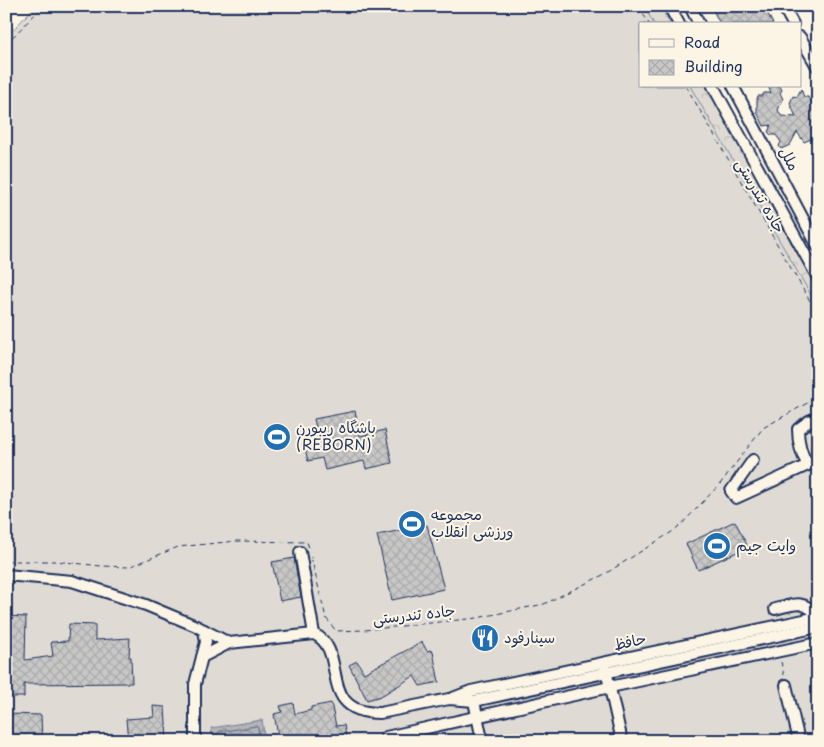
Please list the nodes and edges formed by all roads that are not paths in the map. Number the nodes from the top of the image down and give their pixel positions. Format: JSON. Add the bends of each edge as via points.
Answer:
{"nodes":[{"id":1,"x":669,"y":6,"type":"edge"},
{"id":2,"x":690,"y":6,"type":"edge"},
{"id":3,"x":783,"y":6,"type":"edge"},
{"id":4,"x":678,"y":22,"type":"edge"},
{"id":5,"x":699,"y":22,"type":"edge"},
{"id":6,"x":792,"y":22,"type":"edge"},
{"id":7,"x":802,"y":39,"type":"edge"},
{"id":8,"x":814,"y":53,"type":"edge"},
{"id":9,"x":818,"y":68,"type":"edge"},
{"id":10,"x":714,"y":88,"type":"edge"},
{"id":11,"x":734,"y":88,"type":"edge"},
{"id":12,"x":818,"y":246,"type":"edge"},
{"id":13,"x":818,"y":278,"type":"edge"},
{"id":14,"x":818,"y":417,"type":"edge"},
{"id":15,"x":818,"y":459,"type":"edge"},
{"id":16,"x":753,"y":460,"type":"dead end"},
{"id":17,"x":808,"y":465,"type":"junction"},
{"id":18,"x":300,"y":552,"type":"dead end"},
{"id":19,"x":6,"y":575,"type":"edge"},
{"id":20,"x":775,"y":609,"type":"dead end"},
{"id":21,"x":816,"y":611,"type":"edge"},
{"id":22,"x":818,"y":627,"type":"edge"},
{"id":23,"x":204,"y":630,"type":"junction"},
{"id":24,"x":314,"y":634,"type":"junction"},
{"id":25,"x":229,"y":643,"type":"junction"},
{"id":26,"x":818,"y":644,"type":"edge"},
{"id":27,"x":202,"y":657,"type":"junction"},
{"id":28,"x":608,"y":669,"type":"junction"},
{"id":29,"x":786,"y":685,"type":"dead end"},
{"id":30,"x":613,"y":686,"type":"junction"},
{"id":31,"x":449,"y":699,"type":"junction"},
{"id":32,"x":474,"y":701,"type":"junction"},
{"id":33,"x":477,"y":717,"type":"junction"},
{"id":34,"x":386,"y":737,"type":"dead end"},
{"id":35,"x":194,"y":741,"type":"edge"},
{"id":36,"x":479,"y":741,"type":"edge"},
{"id":37,"x":622,"y":741,"type":"edge"},
{"id":38,"x":629,"y":741,"type":"edge"},
{"id":39,"x":799,"y":741,"type":"edge"}],
"edges":[{"from":1,"to":4,"type":"street"},
{"from":2,"to":5,"type":"street"},
{"from":3,"to":6,"type":"street"},
{"from":7,"to":8,"type":"street"},
{"from":8,"to":9,"type":"street"},
{"from":10,"to":13,"type":"street"},
{"from":11,"to":12,"type":"street","name":"ملل"},
{"from":14,"to":17,"type":"street","via":[[798,430],[803,458]]},
{"from":15,"to":17,"type":"street"},
{"from":16,"to":17,"type":"street","via":[[731,492],[736,498]]},
{"from":18,"to":24,"type":"street"},
{"from":19,"to":23,"type":"street","via":[[72,581],[146,605]]},
{"from":20,"to":21,"type":"street","via":[[799,603]]},
{"from":21,"to":28,"type":"street","name":"حافظ"},
{"from":22,"to":28,"type":"street","name":"حافظ"},
{"from":23,"to":25,"type":"street"},
{"from":23,"to":27,"type":"street","via":[[206,642]]},
{"from":24,"to":25,"type":"street"},
{"from":24,"to":31,"type":"street","via":[[327,644],[336,683],[346,702],[355,709],[380,713]]},
{"from":25,"to":27,"type":"street"},
{"from":26,"to":30,"type":"street"},
{"from":27,"to":35,"type":"street","via":[[195,684]]},
{"from":28,"to":30,"type":"street"},
{"from":28,"to":31,"type":"street","name":"حافظ","via":[[471,691]]},
{"from":28,"to":32,"type":"street","name":"حافظ"},
{"from":29,"to":39,"type":"street"},
{"from":30,"to":33,"type":"street"},
{"from":30,"to":37,"type":"street"},
{"from":30,"to":38,"type":"street"},
{"from":31,"to":32,"type":"street","name":"حافظ"},
{"from":32,"to":33,"type":"street"},
{"from":33,"to":34,"type":"street"},
{"from":33,"to":36,"type":"street"}]}
